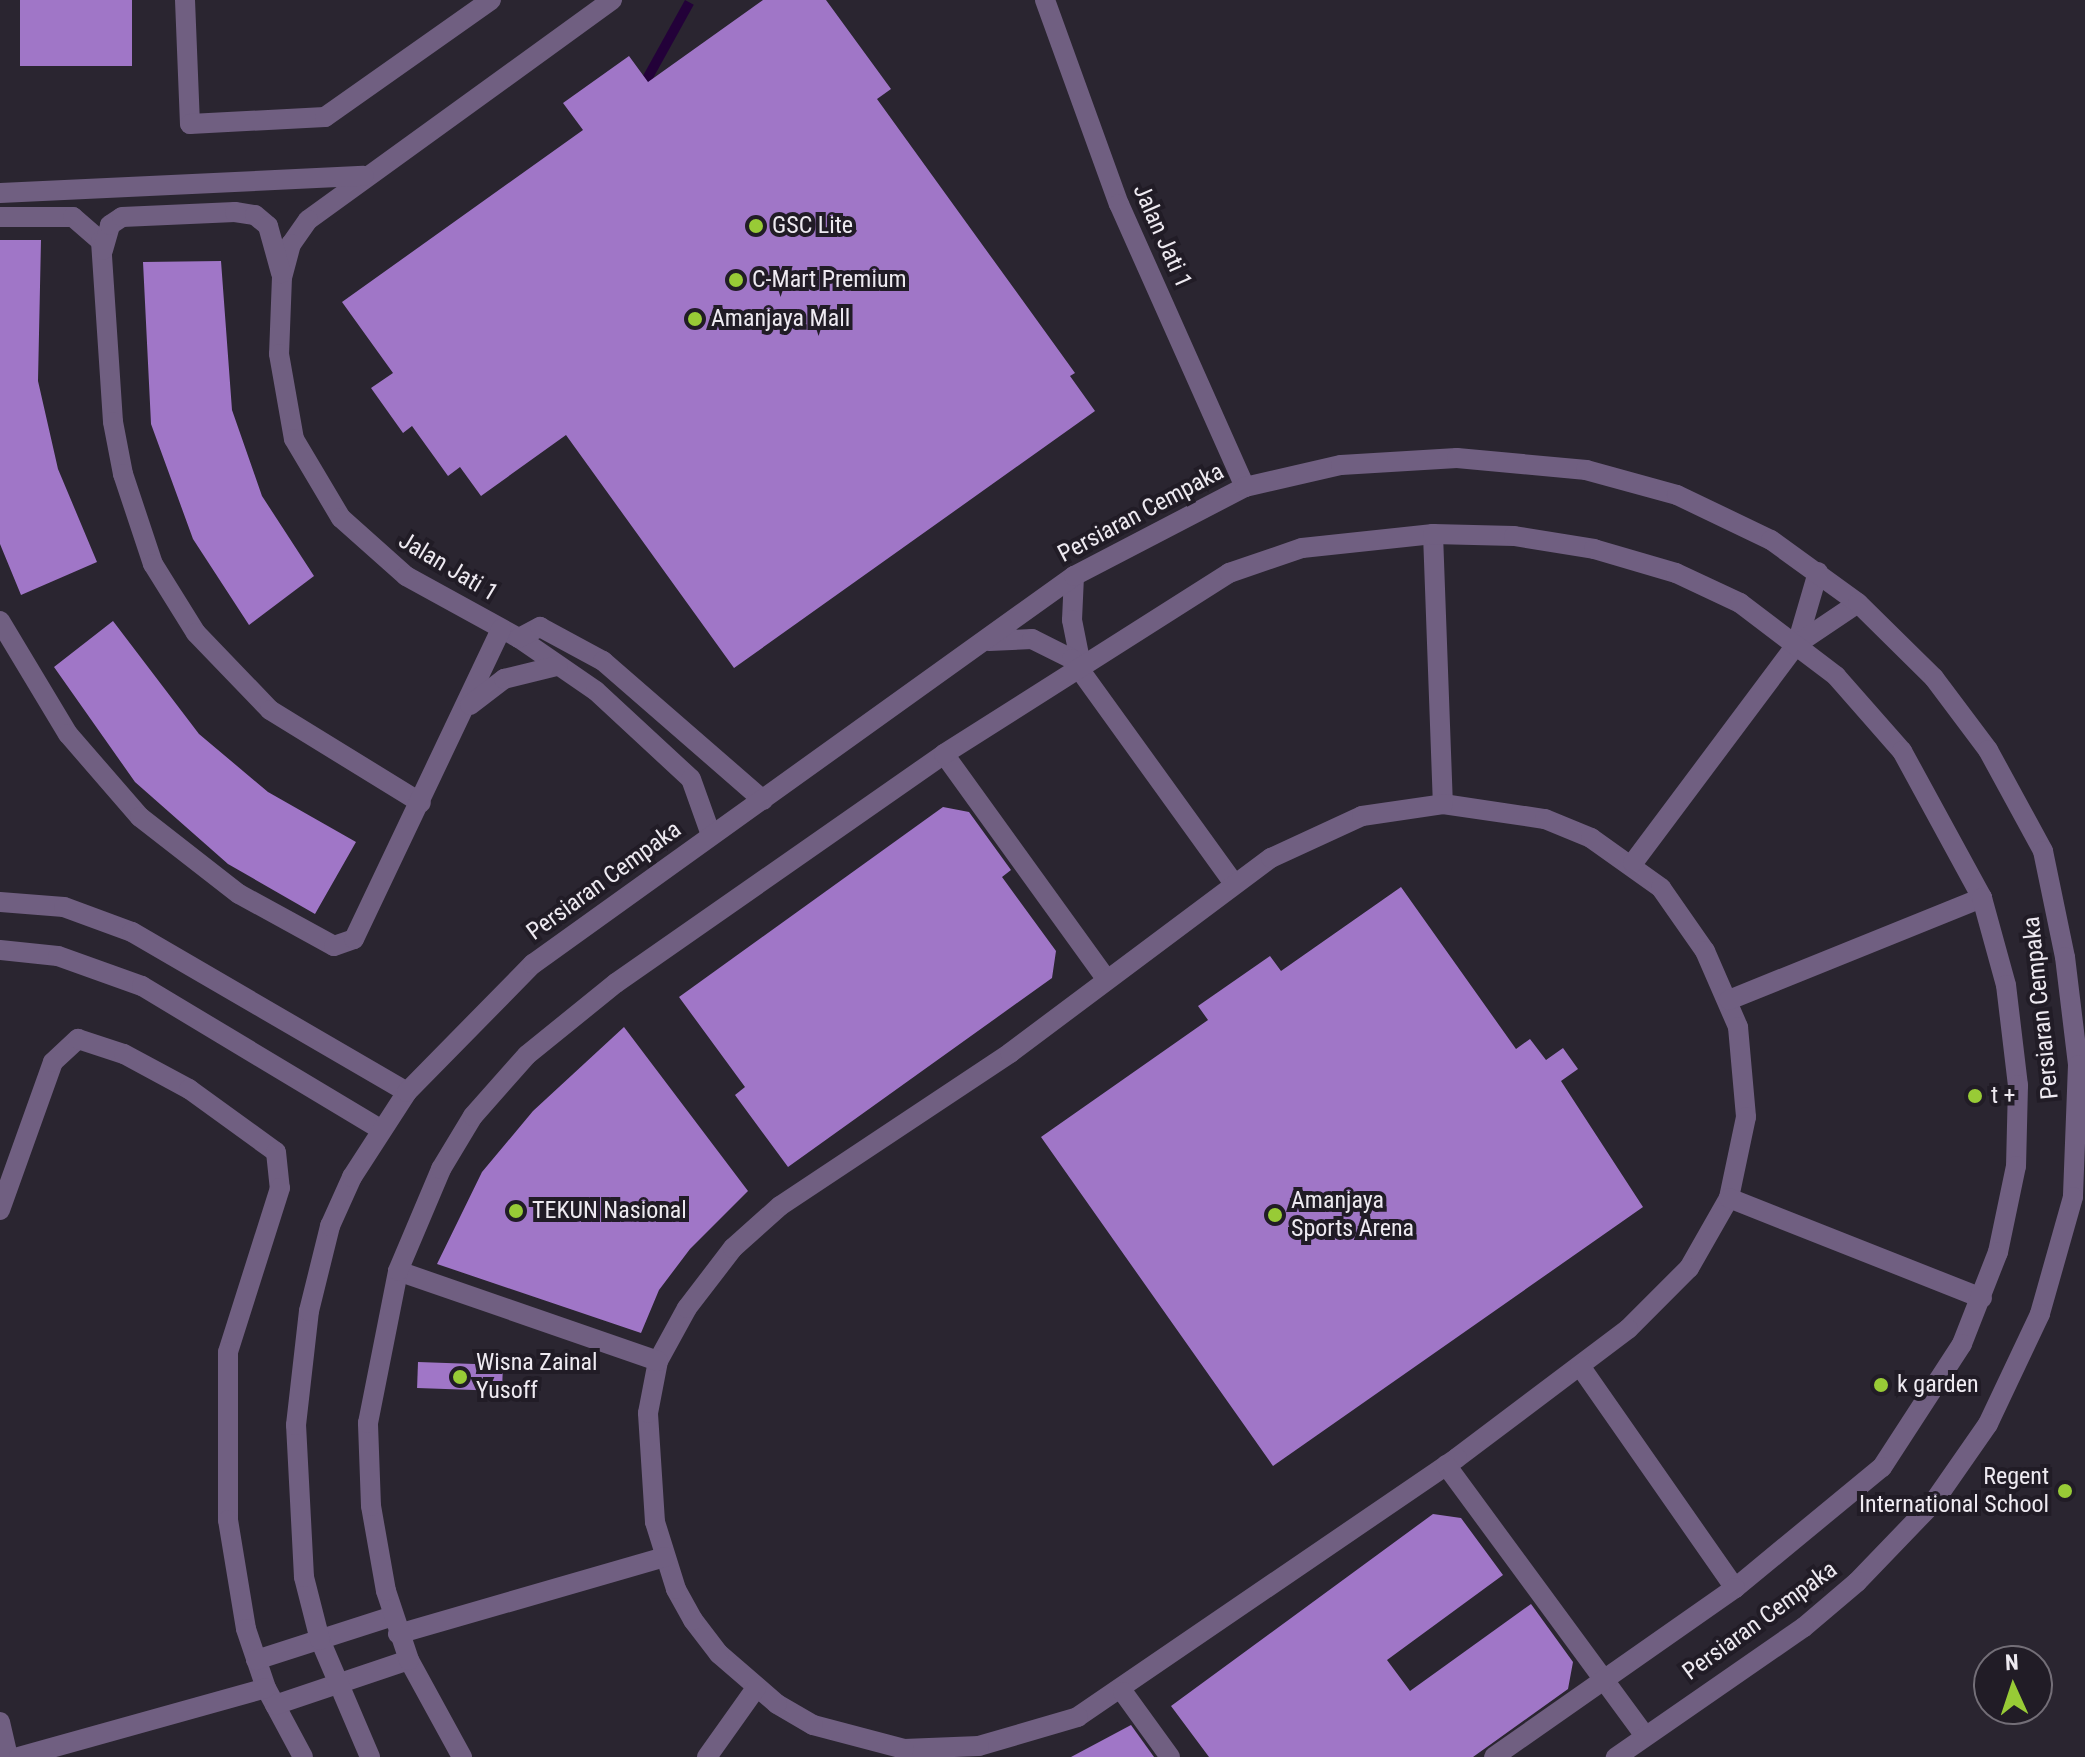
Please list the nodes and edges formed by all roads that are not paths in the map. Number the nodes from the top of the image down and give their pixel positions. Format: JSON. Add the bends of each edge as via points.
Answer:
{"nodes":[{"id":1,"x":185,"y":0,"type":"edge"},
{"id":2,"x":491,"y":0,"type":"edge"},
{"id":3,"x":612,"y":0,"type":"edge"},
{"id":4,"x":1045,"y":0,"type":"edge"},
{"id":5,"x":368,"y":176,"type":"junction"},
{"id":6,"x":0,"y":193,"type":"edge"},
{"id":7,"x":0,"y":217,"type":"edge"},
{"id":8,"x":103,"y":250,"type":"junction"},
{"id":9,"x":282,"y":277,"type":"junction"},
{"id":10,"x":1245,"y":487,"type":"junction"},
{"id":11,"x":1433,"y":534,"type":"junction"},
{"id":12,"x":1818,"y":572,"type":"junction"},
{"id":13,"x":1074,"y":576,"type":"junction"},
{"id":14,"x":1858,"y":603,"type":"junction"},
{"id":15,"x":0,"y":621,"type":"edge"},
{"id":16,"x":510,"y":634,"type":"junction"},
{"id":17,"x":1797,"y":644,"type":"junction"},
{"id":18,"x":978,"y":645,"type":"junction"},
{"id":19,"x":557,"y":666,"type":"junction"},
{"id":20,"x":1082,"y":670,"type":"junction"},
{"id":21,"x":464,"y":710,"type":"junction"},
{"id":22,"x":944,"y":754,"type":"junction"},
{"id":23,"x":763,"y":800,"type":"junction"},
{"id":24,"x":421,"y":803,"type":"junction"},
{"id":25,"x":1443,"y":804,"type":"junction"},
{"id":26,"x":711,"y":835,"type":"junction"},
{"id":27,"x":1633,"y":863,"type":"junction"},
{"id":28,"x":1234,"y":884,"type":"junction"},
{"id":29,"x":1982,"y":898,"type":"junction"},
{"id":30,"x":0,"y":902,"type":"edge"},
{"id":31,"x":0,"y":950,"type":"edge"},
{"id":32,"x":1106,"y":979,"type":"junction"},
{"id":33,"x":1729,"y":1000,"type":"junction"},
{"id":34,"x":407,"y":1092,"type":"junction"},
{"id":35,"x":380,"y":1129,"type":"junction"},
{"id":36,"x":1729,"y":1198,"type":"junction"},
{"id":37,"x":0,"y":1210,"type":"edge"},
{"id":38,"x":398,"y":1271,"type":"junction"},
{"id":39,"x":1982,"y":1298,"type":"junction"},
{"id":40,"x":658,"y":1361,"type":"junction"},
{"id":41,"x":1580,"y":1366,"type":"junction"},
{"id":42,"x":1446,"y":1465,"type":"junction"},
{"id":43,"x":665,"y":1557,"type":"junction"},
{"id":44,"x":1735,"y":1588,"type":"junction"},
{"id":45,"x":396,"y":1625,"type":"junction"},
{"id":46,"x":320,"y":1640,"type":"junction"},
{"id":47,"x":256,"y":1660,"type":"junction"},
{"id":48,"x":409,"y":1660,"type":"junction"},
{"id":49,"x":1606,"y":1678,"type":"junction"},
{"id":50,"x":337,"y":1684,"type":"junction"},
{"id":51,"x":756,"y":1688,"type":"junction"},
{"id":52,"x":1123,"y":1692,"type":"junction"},
{"id":53,"x":271,"y":1697,"type":"junction"},
{"id":54,"x":0,"y":1722,"type":"edge"},
{"id":55,"x":1645,"y":1736,"type":"junction"},
{"id":56,"x":944,"y":1753,"type":"edge"},
{"id":57,"x":8,"y":1757,"type":"edge"},
{"id":58,"x":19,"y":1757,"type":"edge"},
{"id":59,"x":303,"y":1757,"type":"edge"},
{"id":60,"x":370,"y":1757,"type":"edge"},
{"id":61,"x":462,"y":1757,"type":"edge"},
{"id":62,"x":707,"y":1757,"type":"edge"},
{"id":63,"x":1170,"y":1757,"type":"edge"},
{"id":64,"x":1494,"y":1757,"type":"edge"},
{"id":65,"x":1616,"y":1757,"type":"edge"}],
"edges":[{"from":1,"to":2,"type":"street","via":[[190,124],[325,117]]},
{"from":3,"to":5,"type":"street","name":"Jalan Jati 1"},
{"from":4,"to":10,"type":"street","name":"Jalan Jati 1","via":[[1119,204]]},
{"from":5,"to":6,"type":"street"},
{"from":5,"to":9,"type":"street","name":"Jalan Jati 1","via":[[308,220],[291,244]]},
{"from":7,"to":8,"type":"street","via":[[73,217],[90,226]]},
{"from":8,"to":9,"type":"street","via":[[110,225],[122,217],[255,215],[275,242]]},
{"from":8,"to":24,"type":"street","via":[[116,440],[160,575],[196,633],[270,710]]},
{"from":9,"to":16,"type":"street","name":"Jalan Jati 1","via":[[286,404],[312,478],[380,558]]},
{"from":10,"to":12,"type":"street","name":"Persiaran Cempaka","via":[[1341,465],[1521,459],[1677,495],[1771,540]]},
{"from":10,"to":13,"type":"street","name":"Persiaran Cempaka"},
{"from":11,"to":17,"type":"street","via":[[1514,536],[1594,549],[1676,573],[1740,603]]},
{"from":11,"to":20,"type":"street","via":[[1302,548],[1229,573]]},
{"from":11,"to":25,"type":"street"},
{"from":12,"to":14,"type":"street","name":"Persiaran Cempaka"},
{"from":12,"to":17,"type":"street"},
{"from":13,"to":18,"type":"street","name":"Persiaran Cempaka"},
{"from":13,"to":20,"type":"street","via":[[1072,620]]},
{"from":14,"to":17,"type":"street"},
{"from":14,"to":55,"type":"street","name":"Persiaran Cempaka","via":[[1958,706],[2043,851],[2065,957],[2078,1065],[2073,1197],[2040,1314],[1963,1467],[1831,1605]]},
{"from":15,"to":24,"type":"street","via":[[68,734],[140,817],[227,886],[326,944],[354,939]]},
{"from":16,"to":19,"type":"street","name":"Jalan Jati 1"},
{"from":16,"to":21,"type":"street"},
{"from":16,"to":23,"type":"street","via":[[540,627],[603,661]]},
{"from":17,"to":27,"type":"street"},
{"from":17,"to":29,"type":"street","via":[[1870,709],[1902,751]]},
{"from":18,"to":20,"type":"street","via":[[1032,639],[1060,650]]},
{"from":18,"to":23,"type":"street","name":"Persiaran Cempaka"},
{"from":19,"to":21,"type":"street","via":[[504,679]]},
{"from":19,"to":26,"type":"street","name":"Jalan Jati 1","via":[[672,757],[691,779]]},
{"from":20,"to":22,"type":"street"},
{"from":20,"to":28,"type":"street"},
{"from":21,"to":24,"type":"street"},
{"from":22,"to":32,"type":"street"},
{"from":22,"to":38,"type":"street","via":[[616,983],[527,1055],[473,1116],[441,1169]]},
{"from":23,"to":26,"type":"street","name":"Persiaran Cempaka"},
{"from":25,"to":27,"type":"street","via":[[1545,819]]},
{"from":25,"to":28,"type":"street","via":[[1362,816],[1314,834]]},
{"from":26,"to":34,"type":"street","name":"Persiaran Cempaka","via":[[533,964]]},
{"from":27,"to":33,"type":"street","via":[[1688,921]]},
{"from":28,"to":32,"type":"street"},
{"from":29,"to":33,"type":"street"},
{"from":29,"to":39,"type":"street","via":[[2015,1037],[2019,1131],[2011,1200]]},
{"from":30,"to":34,"type":"street","via":[[64,907],[132,932]]},
{"from":31,"to":35,"type":"street","via":[[58,956],[142,986]]},
{"from":32,"to":40,"type":"street","via":[[1010,1053],[780,1206],[733,1248],[687,1308]]},
{"from":33,"to":36,"type":"street","via":[[1742,1052],[1746,1117]]},
{"from":34,"to":35,"type":"street","name":"Persiaran Cempaka"},
{"from":35,"to":46,"type":"street","name":"Persiaran Cempaka","via":[[330,1226],[304,1352],[294,1474],[299,1551]]},
{"from":36,"to":39,"type":"street"},
{"from":36,"to":41,"type":"street","via":[[1689,1268]]},
{"from":37,"to":47,"type":"street","via":[[53,1062],[78,1039],[124,1054],[189,1089],[276,1152],[280,1188],[240,1302],[225,1392],[234,1571]]},
{"from":38,"to":40,"type":"street"},
{"from":38,"to":45,"type":"street","via":[[368,1423],[371,1506]]},
{"from":39,"to":44,"type":"street","via":[[1937,1389],[1882,1467]]},
{"from":40,"to":43,"type":"street","via":[[648,1413],[648,1466]]},
{"from":41,"to":42,"type":"street"},
{"from":41,"to":44,"type":"street"},
{"from":42,"to":49,"type":"street"},
{"from":42,"to":52,"type":"street"},
{"from":43,"to":45,"type":"street"},
{"from":43,"to":51,"type":"street","via":[[693,1620]]},
{"from":44,"to":49,"type":"street"},
{"from":45,"to":46,"type":"street"},
{"from":45,"to":48,"type":"street"},
{"from":46,"to":47,"type":"street"},
{"from":46,"to":50,"type":"street","name":"Persiaran Cempaka"},
{"from":47,"to":53,"type":"street"},
{"from":48,"to":50,"type":"street"},
{"from":48,"to":61,"type":"street"},
{"from":49,"to":55,"type":"street"},
{"from":49,"to":64,"type":"street"},
{"from":50,"to":53,"type":"street"},
{"from":50,"to":60,"type":"street","name":"Persiaran Cempaka"},
{"from":51,"to":56,"type":"street","via":[[813,1725],[904,1749]]},
{"from":51,"to":62,"type":"street"},
{"from":52,"to":56,"type":"street","via":[[1030,1735]]},
{"from":52,"to":63,"type":"street"},
{"from":53,"to":58,"type":"street"},
{"from":53,"to":59,"type":"street"},
{"from":54,"to":57,"type":"street"},
{"from":55,"to":65,"type":"street","name":"Persiaran Cempaka"}]}
